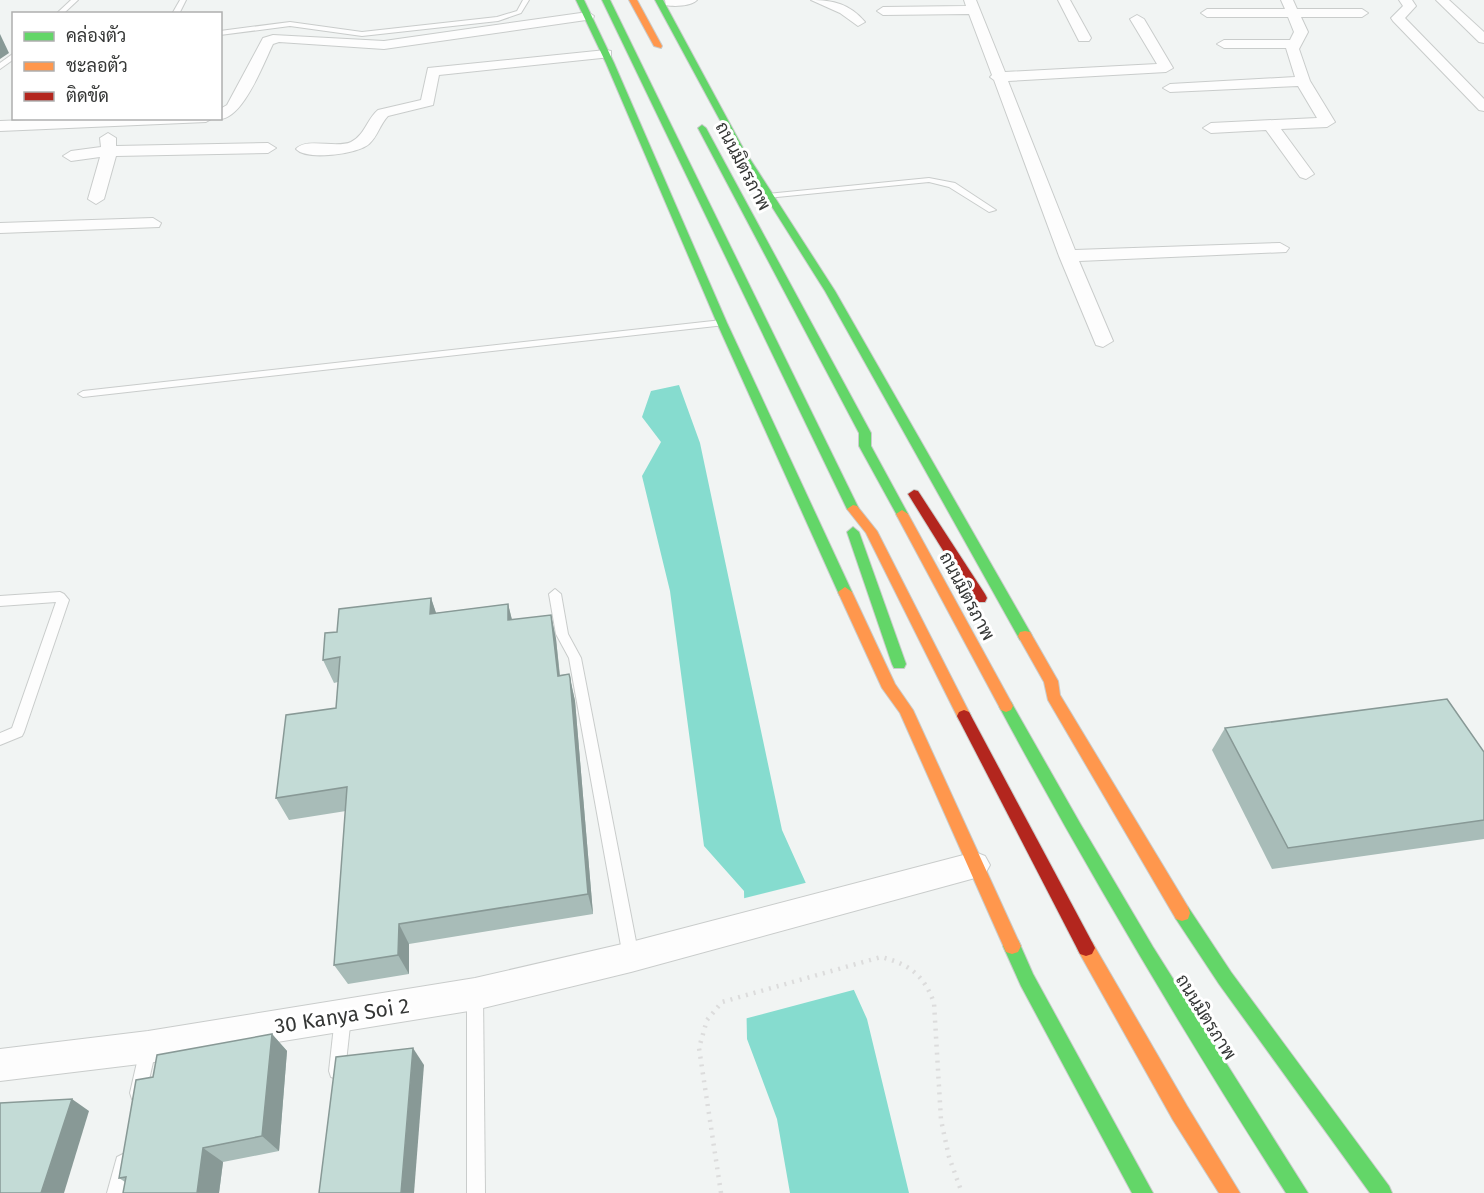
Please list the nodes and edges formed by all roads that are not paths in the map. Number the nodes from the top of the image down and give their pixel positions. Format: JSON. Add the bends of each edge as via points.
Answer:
{"nodes":[{"id":1,"x":75,"y":0,"type":"edge"},
{"id":2,"x":526,"y":0,"type":"edge"},
{"id":3,"x":580,"y":0,"type":"edge"},
{"id":4,"x":606,"y":0,"type":"edge"},
{"id":5,"x":633,"y":0,"type":"edge"},
{"id":6,"x":691,"y":0,"type":"edge"},
{"id":7,"x":818,"y":0,"type":"edge"},
{"id":8,"x":1064,"y":0,"type":"edge"},
{"id":9,"x":1405,"y":0,"type":"edge"},
{"id":10,"x":1442,"y":0,"type":"edge"},
{"id":11,"x":664,"y":1,"type":"edge"},
{"id":12,"x":972,"y":5,"type":"edge"},
{"id":13,"x":1290,"y":6,"type":"edge"},
{"id":14,"x":883,"y":11,"type":"dead end"},
{"id":15,"x":61,"y":12,"type":"edge"},
{"id":16,"x":1207,"y":13,"type":"dead end"},
{"id":17,"x":1362,"y":14,"type":"dead end"},
{"id":18,"x":588,"y":16,"type":"junction"},
{"id":19,"x":1137,"y":19,"type":"dead end"},
{"id":20,"x":858,"y":22,"type":"dead end"},
{"id":21,"x":222,"y":33,"type":"edge"},
{"id":22,"x":1084,"y":38,"type":"dead end"},
{"id":23,"x":1484,"y":39,"type":"edge"},
{"id":24,"x":1224,"y":44,"type":"dead end"},
{"id":25,"x":1297,"y":44,"type":"junction"},
{"id":26,"x":606,"y":54,"type":"junction"},
{"id":27,"x":12,"y":57,"type":"edge"},
{"id":28,"x":664,"y":58,"type":"dead end"},
{"id":29,"x":691,"y":60,"type":"junction"},
{"id":30,"x":0,"y":67,"type":"edge"},
{"id":31,"x":614,"y":72,"type":"junction"},
{"id":32,"x":997,"y":77,"type":"junction"},
{"id":33,"x":1303,"y":81,"type":"junction"},
{"id":34,"x":1170,"y":88,"type":"dead end"},
{"id":35,"x":694,"y":94,"type":"dead end"},
{"id":36,"x":1484,"y":107,"type":"edge"},
{"id":37,"x":222,"y":115,"type":"edge"},
{"id":38,"x":696,"y":117,"type":"dead end"},
{"id":39,"x":140,"y":120,"type":"edge"},
{"id":40,"x":664,"y":120,"type":"junction"},
{"id":41,"x":107,"y":121,"type":"junction"},
{"id":42,"x":7,"y":125,"type":"edge"},
{"id":43,"x":1270,"y":125,"type":"junction"},
{"id":44,"x":1211,"y":128,"type":"dead end"},
{"id":45,"x":0,"y":140,"type":"edge"},
{"id":46,"x":268,"y":148,"type":"dead end"},
{"id":47,"x":304,"y":149,"type":"dead end"},
{"id":48,"x":109,"y":151,"type":"junction"},
{"id":49,"x":70,"y":156,"type":"dead end"},
{"id":50,"x":1306,"y":174,"type":"dead end"},
{"id":51,"x":767,"y":196,"type":"junction"},
{"id":52,"x":96,"y":199,"type":"dead end"},
{"id":53,"x":992,"y":210,"type":"dead end"},
{"id":54,"x":153,"y":223,"type":"dead end"},
{"id":55,"x":0,"y":228,"type":"edge"},
{"id":56,"x":1280,"y":248,"type":"dead end"},
{"id":57,"x":1068,"y":256,"type":"junction"},
{"id":58,"x":722,"y":323,"type":"junction"},
{"id":59,"x":1103,"y":341,"type":"dead end"},
{"id":60,"x":83,"y":394,"type":"dead end"},
{"id":61,"x":865,"y":433,"type":"junction"},
{"id":62,"x":883,"y":444,"type":"dead end"},
{"id":63,"x":907,"y":482,"type":"dead end"},
{"id":64,"x":855,"y":513,"type":"junction"},
{"id":65,"x":555,"y":594,"type":"dead end"},
{"id":66,"x":0,"y":601,"type":"edge"},
{"id":67,"x":987,"y":609,"type":"dead end"},
{"id":68,"x":1034,"y":684,"type":"dead end"},
{"id":69,"x":1053,"y":696,"type":"junction"},
{"id":70,"x":906,"y":710,"type":"junction"},
{"id":71,"x":0,"y":739,"type":"edge"},
{"id":72,"x":975,"y":866,"type":"junction"},
{"id":73,"x":631,"y":957,"type":"junction"},
{"id":74,"x":475,"y":994,"type":"junction"},
{"id":75,"x":344,"y":1016,"type":"junction"},
{"id":76,"x":148,"y":1047,"type":"junction"},
{"id":77,"x":0,"y":1065,"type":"edge"},
{"id":78,"x":335,"y":1087,"type":"edge"},
{"id":79,"x":134,"y":1115,"type":"edge"},
{"id":80,"x":126,"y":1148,"type":"edge"},
{"id":81,"x":116,"y":1193,"type":"edge"},
{"id":82,"x":476,"y":1193,"type":"edge"},
{"id":83,"x":1143,"y":1193,"type":"edge"},
{"id":84,"x":1230,"y":1193,"type":"edge"},
{"id":85,"x":1298,"y":1193,"type":"edge"},
{"id":86,"x":1382,"y":1193,"type":"edge"}],
"edges":[{"from":1,"to":15,"type":"lane"},
{"from":2,"to":21,"type":"lane","via":[[519,12],[498,19],[362,34],[290,24]]},
{"from":3,"to":18,"type":"highway"},
{"from":4,"to":40,"type":"highway"},
{"from":5,"to":28,"type":"highway"},
{"from":6,"to":11,"type":"street"},
{"from":7,"to":20,"type":"street","via":[[845,10]]},
{"from":8,"to":22,"type":"street"},
{"from":9,"to":36,"type":"street","via":[[1410,6],[1398,18]]},
{"from":10,"to":23,"type":"street"},
{"from":11,"to":29,"type":"highway","name":"ถนนมิตรภาพ"},
{"from":12,"to":14,"type":"street"},
{"from":12,"to":32,"type":"street"},
{"from":13,"to":16,"type":"street"},
{"from":13,"to":17,"type":"street"},
{"from":13,"to":25,"type":"street","via":[[1301,32]]},
{"from":18,"to":26,"type":"highway"},
{"from":18,"to":37,"type":"street","via":[[384,45],[278,38],[268,41],[233,108]]},
{"from":19,"to":32,"type":"street","via":[[1166,68]]},
{"from":24,"to":25,"type":"street"},
{"from":25,"to":33,"type":"street","via":[[1292,49]]},
{"from":26,"to":31,"type":"highway"},
{"from":26,"to":47,"type":"street","via":[[433,71],[428,102],[380,115],[363,144]]},
{"from":27,"to":30,"type":"lane"},
{"from":29,"to":35,"type":"highway"},
{"from":29,"to":51,"type":"highway","name":"ถนนมิตรภาพ"},
{"from":31,"to":40,"type":"highway"},
{"from":31,"to":58,"type":"highway"},
{"from":32,"to":57,"type":"street"},
{"from":33,"to":34,"type":"street"},
{"from":33,"to":43,"type":"street","via":[[1327,122]]},
{"from":38,"to":61,"type":"highway","name":"ถนนมิตรภาพ"},
{"from":39,"to":41,"type":"street"},
{"from":40,"to":64,"type":"highway"},
{"from":41,"to":42,"type":"street"},
{"from":41,"to":48,"type":"street"},
{"from":42,"to":45,"type":"street"},
{"from":43,"to":44,"type":"street"},
{"from":43,"to":50,"type":"street"},
{"from":46,"to":48,"type":"street"},
{"from":48,"to":49,"type":"street"},
{"from":48,"to":52,"type":"street"},
{"from":51,"to":53,"type":"lane","via":[[929,180],[952,185]]},
{"from":51,"to":69,"type":"highway","name":"ถนนมิตรภาพ","via":[[830,291],[1051,681]]},
{"from":54,"to":55,"type":"street"},
{"from":56,"to":57,"type":"street"},
{"from":57,"to":59,"type":"street"},
{"from":58,"to":60,"type":"lane"},
{"from":58,"to":70,"type":"highway","via":[[889,688]]},
{"from":61,"to":62,"type":"highway"},
{"from":61,"to":85,"type":"highway","name":"ถนนมิตรภาพ","via":[[865,446],[1075,834],[1204,1049]]},
{"from":63,"to":67,"type":"highway"},
{"from":64,"to":70,"type":"highway","via":[[853,535],[905,679]]},
{"from":64,"to":84,"type":"highway","via":[[871,531],[1029,843],[1152,1068]]},
{"from":65,"to":73,"type":"lane","via":[[562,634],[575,658]]},
{"from":66,"to":71,"type":"lane","via":[[60,597],[63,600],[17,732]]},
{"from":68,"to":69,"type":"highway"},
{"from":69,"to":86,"type":"highway","name":"ถนนมิตรภาพ","via":[[1164,886],[1225,978]]},
{"from":70,"to":72,"type":"highway"},
{"from":72,"to":73,"type":"street","name":"30 Kanya Soi 2"},
{"from":72,"to":83,"type":"highway","via":[[1027,980]]},
{"from":73,"to":74,"type":"street","name":"30 Kanya Soi 2"},
{"from":74,"to":75,"type":"street","name":"30 Kanya Soi 2"},
{"from":74,"to":82,"type":"lane"},
{"from":75,"to":76,"type":"street","name":"30 Kanya Soi 2"},
{"from":75,"to":78,"type":"lane"},
{"from":76,"to":77,"type":"street","name":"30 Kanya Soi 2"},
{"from":76,"to":79,"type":"lane"},
{"from":80,"to":81,"type":"lane"}]}
